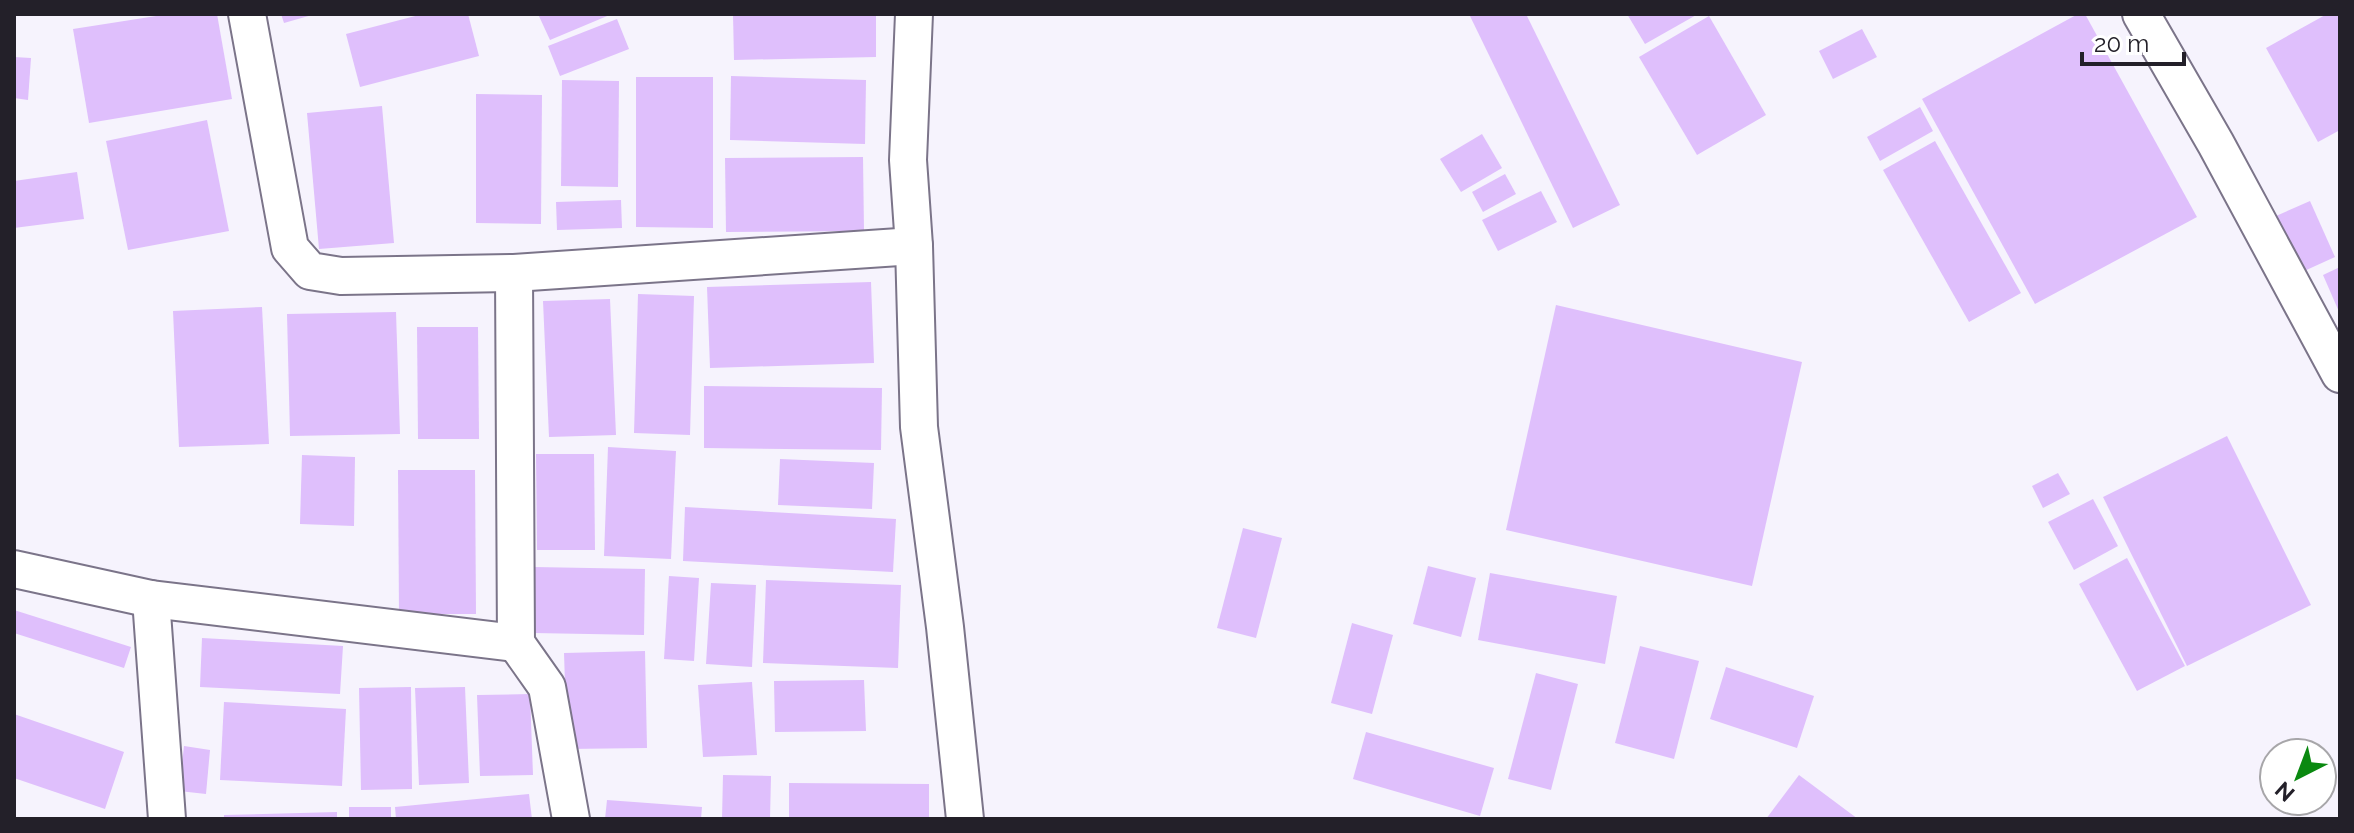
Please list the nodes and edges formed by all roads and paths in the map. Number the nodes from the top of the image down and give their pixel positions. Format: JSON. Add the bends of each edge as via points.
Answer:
{"nodes":[{"id":1,"x":247,"y":14,"type":"edge"},
{"id":2,"x":914,"y":14,"type":"edge"},
{"id":3,"x":2141,"y":14,"type":"edge"},
{"id":4,"x":914,"y":246,"type":"junction"},
{"id":5,"x":514,"y":273,"type":"junction"},
{"id":6,"x":2340,"y":374,"type":"edge"},
{"id":7,"x":14,"y":569,"type":"edge"},
{"id":8,"x":151,"y":599,"type":"junction"},
{"id":9,"x":516,"y":643,"type":"junction"},
{"id":10,"x":167,"y":819,"type":"edge"},
{"id":11,"x":571,"y":819,"type":"edge"},
{"id":12,"x":965,"y":819,"type":"edge"}],
"edges":[{"from":1,"to":5,"type":"street","via":[[290,248],[310,271],[341,276]]},
{"from":2,"to":4,"type":"street","via":[[908,160]]},
{"from":3,"to":6,"type":"street"},
{"from":4,"to":5,"type":"street"},
{"from":4,"to":12,"type":"street","via":[[919,427]]},
{"from":5,"to":9,"type":"street"},
{"from":7,"to":8,"type":"street"},
{"from":8,"to":9,"type":"street"},
{"from":8,"to":10,"type":"street"},
{"from":9,"to":11,"type":"street","via":[[547,687]]}]}
